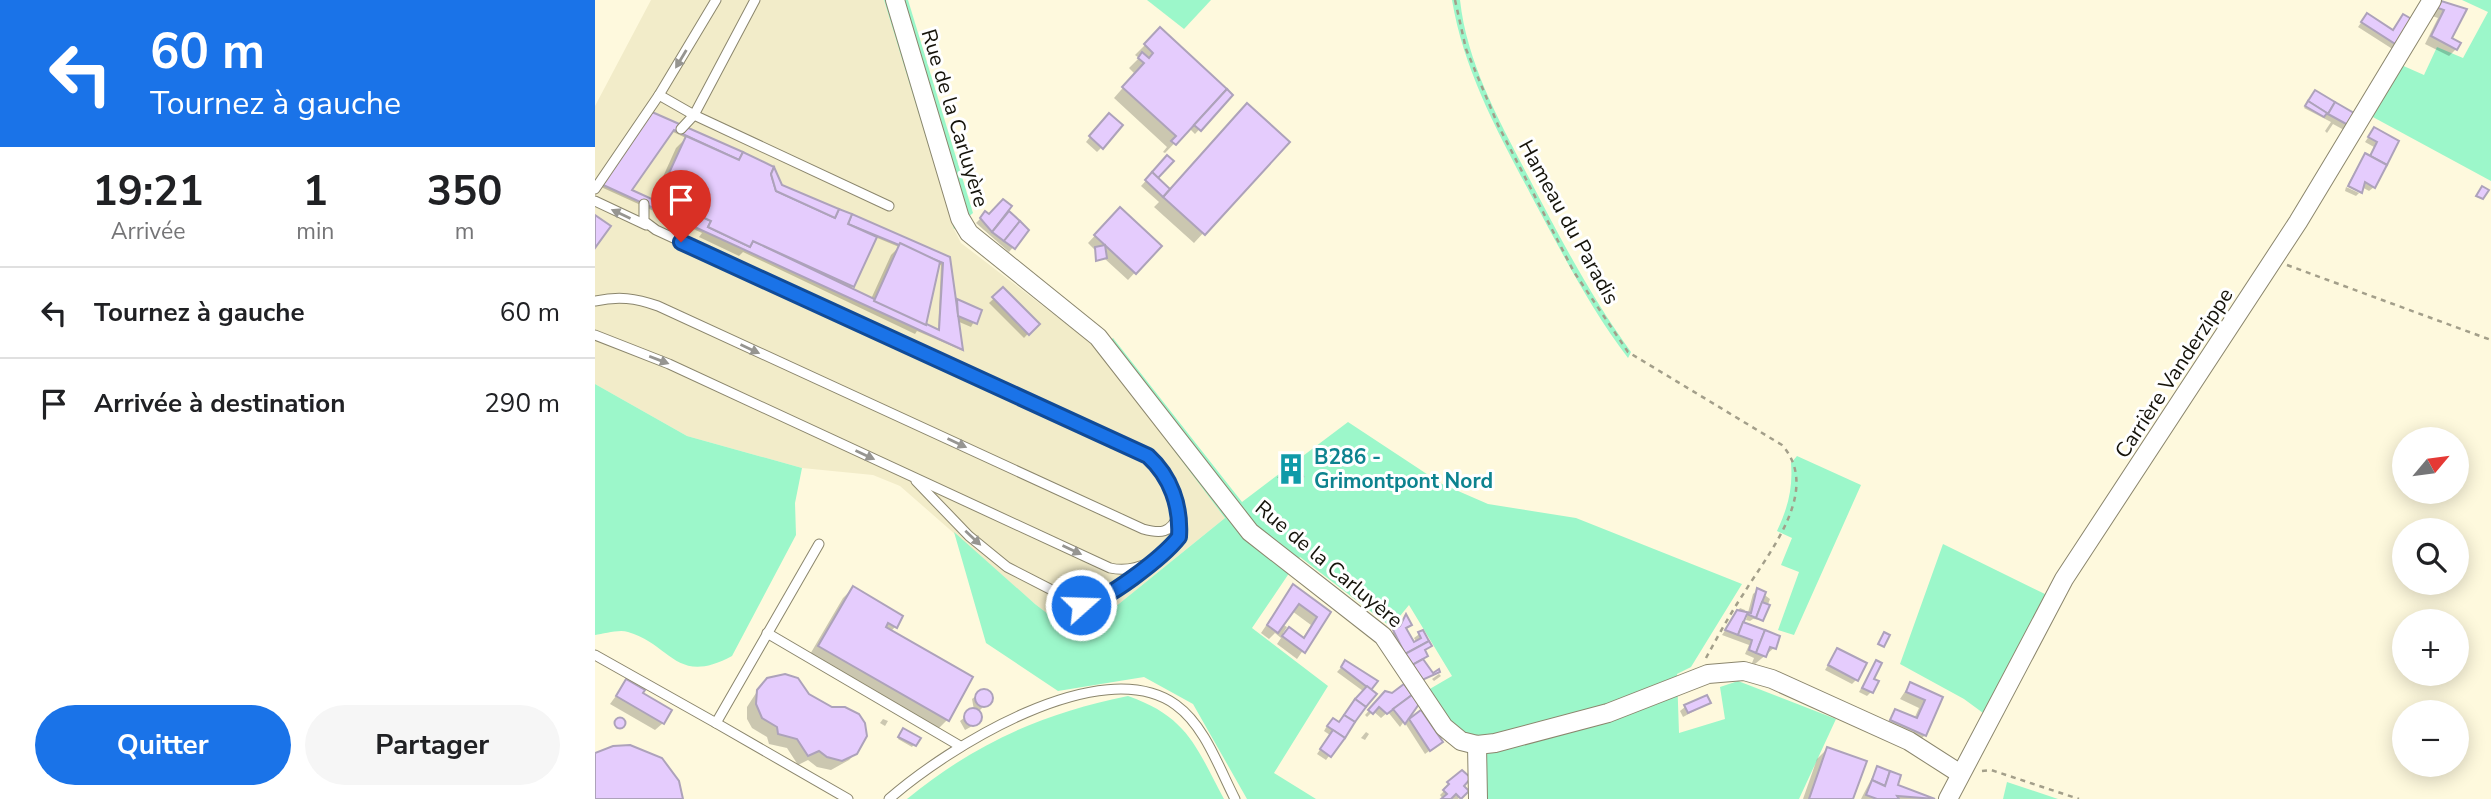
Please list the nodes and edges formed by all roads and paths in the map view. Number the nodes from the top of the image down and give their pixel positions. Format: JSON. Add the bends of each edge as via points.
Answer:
{"nodes":[{"id":1,"x":716,"y":0,"type":"edge"},
{"id":2,"x":755,"y":0,"type":"edge"},
{"id":3,"x":895,"y":0,"type":"edge"},
{"id":4,"x":1455,"y":0,"type":"edge"},
{"id":5,"x":2432,"y":0,"type":"edge"},
{"id":6,"x":659,"y":95,"type":"junction"},
{"id":7,"x":694,"y":115,"type":"junction"},
{"id":8,"x":681,"y":129,"type":"dead end"},
{"id":9,"x":595,"y":189,"type":"edge"},
{"id":10,"x":595,"y":201,"type":"edge"},
{"id":11,"x":644,"y":204,"type":"dead end"},
{"id":12,"x":889,"y":206,"type":"dead end"},
{"id":13,"x":648,"y":226,"type":"junction"},
{"id":14,"x":2274,"y":261,"type":"junction"},
{"id":15,"x":595,"y":301,"type":"edge"},
{"id":16,"x":595,"y":335,"type":"edge"},
{"id":17,"x":2491,"y":340,"type":"edge"},
{"id":18,"x":906,"y":474,"type":"junction"},
{"id":19,"x":1178,"y":515,"type":"junction"},
{"id":20,"x":819,"y":544,"type":"dead end"},
{"id":21,"x":1151,"y":561,"type":"junction"},
{"id":22,"x":768,"y":633,"type":"junction"},
{"id":23,"x":595,"y":655,"type":"edge"},
{"id":24,"x":1694,"y":679,"type":"junction"},
{"id":25,"x":716,"y":723,"type":"junction"},
{"id":26,"x":1478,"y":745,"type":"junction"},
{"id":27,"x":960,"y":746,"type":"junction"},
{"id":28,"x":1959,"y":773,"type":"junction"},
{"id":29,"x":848,"y":799,"type":"edge"},
{"id":30,"x":889,"y":799,"type":"edge"},
{"id":31,"x":1235,"y":799,"type":"edge"},
{"id":32,"x":1478,"y":799,"type":"edge"},
{"id":33,"x":1948,"y":799,"type":"edge"},
{"id":34,"x":2079,"y":799,"type":"edge"}],
"edges":[{"from":1,"to":6,"type":"lane","one_way":true},
{"from":2,"to":7,"type":"lane"},
{"from":3,"to":26,"type":"street","name":"Rue de la Carluyère","via":[[960,218],[969,233],[1098,337],[1250,531],[1374,628],[1392,647],[1444,727],[1461,741]]},
{"from":4,"to":24,"type":"path","name":"Hameau du Paradis","via":[[1466,48],[1498,125],[1574,272],[1629,352],[1781,444],[1793,457],[1797,474],[1791,512]]},
{"from":5,"to":14,"type":"street","name":"Carrière Vanderzippe"},
{"from":6,"to":7,"type":"lane"},
{"from":6,"to":9,"type":"lane"},
{"from":7,"to":8,"type":"lane"},
{"from":7,"to":12,"type":"lane"},
{"from":13,"to":10,"type":"lane","one_way":true},
{"from":11,"to":13,"type":"lane","via":[[642,213]]},
{"from":13,"to":19,"type":"lane","via":[[1148,456],[1168,480]]},
{"from":14,"to":17,"type":"path"},
{"from":14,"to":28,"type":"street","name":"Carrière Vanderzippe","via":[[2064,579]]},
{"from":15,"to":19,"type":"lane","one_way":true,"via":[[620,296],[658,306],[1143,529],[1165,532]]},
{"from":16,"to":18,"type":"lane","one_way":true,"via":[[669,364]]},
{"from":18,"to":21,"type":"lane","one_way":true,"via":[[1110,568],[1134,569]]},
{"from":18,"to":21,"type":"lane","one_way":true,"via":[[1007,567],[1081,605],[1113,593]]},
{"from":19,"to":21,"type":"lane","via":[[1179,537]]},
{"from":20,"to":22,"type":"lane"},
{"from":22,"to":25,"type":"lane"},
{"from":22,"to":27,"type":"lane"},
{"from":23,"to":25,"type":"lane"},
{"from":24,"to":26,"type":"street","via":[[1608,713]]},
{"from":24,"to":28,"type":"street","via":[[1731,671],[1772,679],[1909,741]]},
{"from":25,"to":29,"type":"lane"},
{"from":26,"to":32,"type":"street"},
{"from":27,"to":30,"type":"lane"},
{"from":27,"to":31,"type":"lane","via":[[1059,702],[1104,691],[1142,690],[1174,704],[1188,717]]},
{"from":28,"to":33,"type":"street"},
{"from":28,"to":34,"type":"path","via":[[1991,770]]}]}
